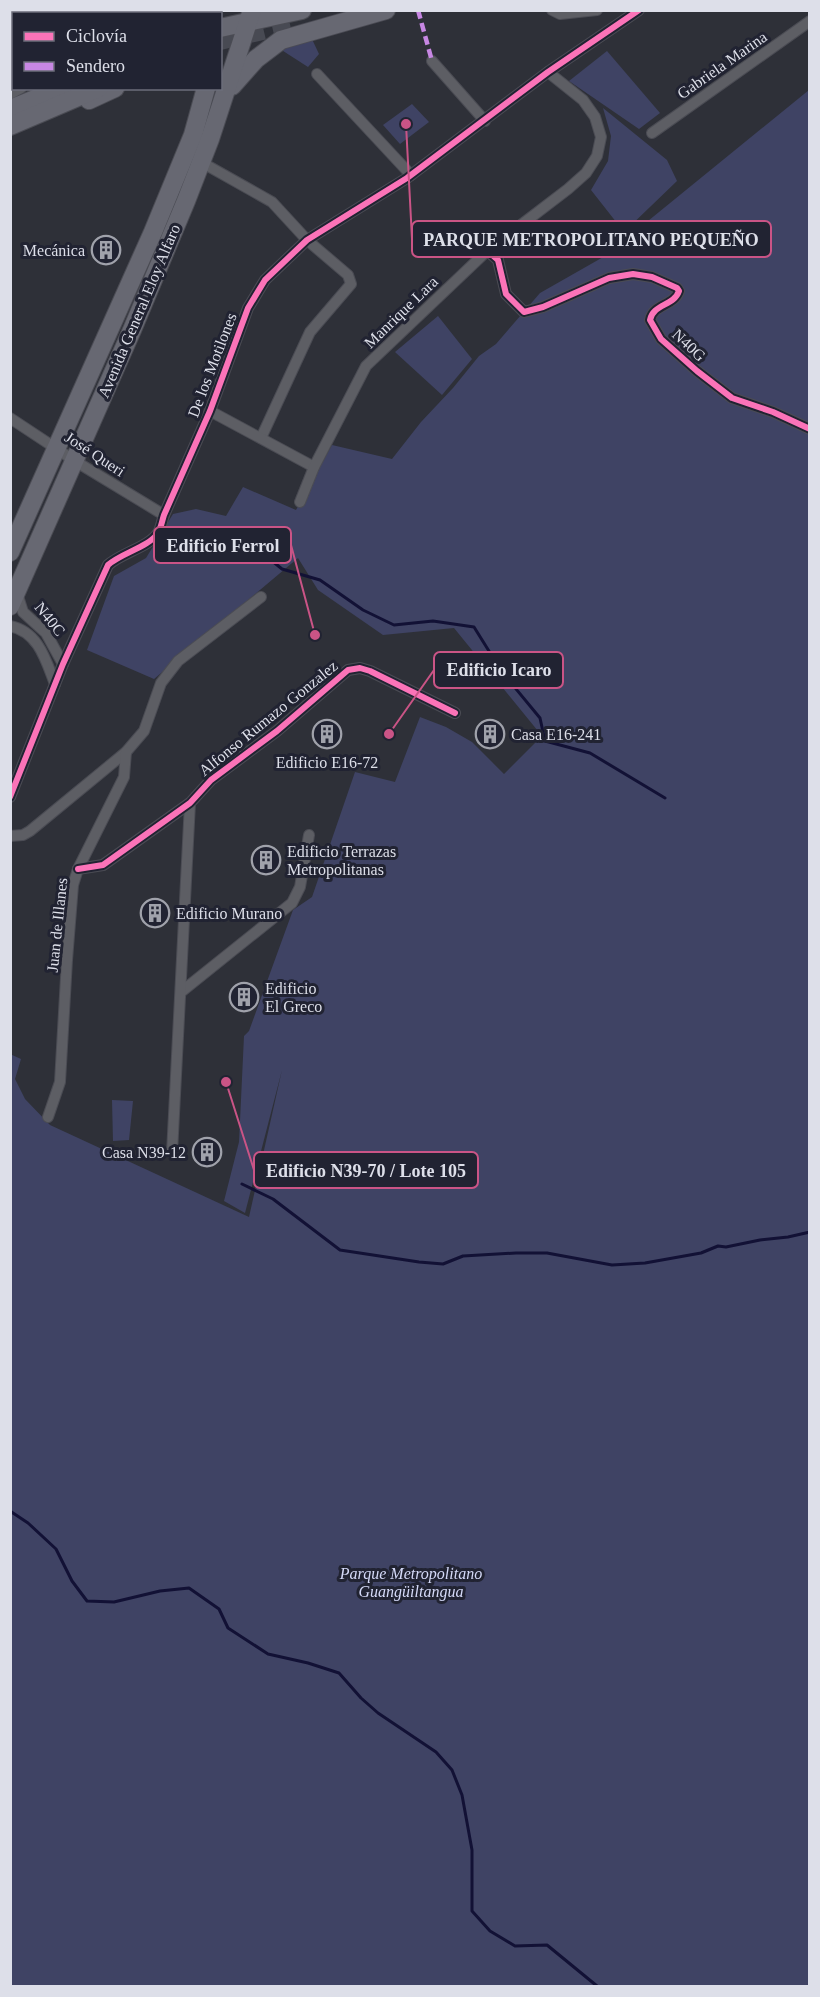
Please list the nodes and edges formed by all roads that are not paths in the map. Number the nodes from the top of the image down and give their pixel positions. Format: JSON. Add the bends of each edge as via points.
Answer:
{"nodes":[{"id":1,"x":349,"y":10,"type":"edge"},
{"id":2,"x":386,"y":10,"type":"edge"},
{"id":3,"x":552,"y":10,"type":"edge"},
{"id":4,"x":597,"y":10,"type":"edge"},
{"id":5,"x":639,"y":10,"type":"edge"},
{"id":6,"x":251,"y":16,"type":"edge"},
{"id":7,"x":297,"y":17,"type":"edge"},
{"id":8,"x":810,"y":21,"type":"edge"},
{"id":9,"x":222,"y":25,"type":"edge"},
{"id":10,"x":432,"y":61,"type":"dead end"},
{"id":11,"x":548,"y":72,"type":"junction"},
{"id":12,"x":317,"y":74,"type":"dead end"},
{"id":13,"x":57,"y":90,"type":"edge"},
{"id":14,"x":94,"y":90,"type":"edge"},
{"id":15,"x":110,"y":90,"type":"edge"},
{"id":16,"x":205,"y":90,"type":"edge"},
{"id":17,"x":221,"y":106,"type":"junction"},
{"id":18,"x":10,"y":109,"type":"edge"},
{"id":19,"x":47,"y":110,"type":"junction"},
{"id":20,"x":485,"y":121,"type":"junction"},
{"id":21,"x":10,"y":126,"type":"edge"},
{"id":22,"x":652,"y":133,"type":"dead end"},
{"id":23,"x":201,"y":162,"type":"junction"},
{"id":24,"x":411,"y":175,"type":"junction"},
{"id":25,"x":472,"y":237,"type":"dead end"},
{"id":26,"x":307,"y":240,"type":"junction"},
{"id":27,"x":487,"y":251,"type":"junction"},
{"id":28,"x":113,"y":323,"type":"junction"},
{"id":29,"x":132,"y":330,"type":"junction"},
{"id":30,"x":210,"y":411,"type":"junction"},
{"id":31,"x":10,"y":418,"type":"edge"},
{"id":32,"x":810,"y":429,"type":"edge"},
{"id":33,"x":261,"y":438,"type":"junction"},
{"id":34,"x":57,"y":448,"type":"junction"},
{"id":35,"x":75,"y":461,"type":"junction"},
{"id":36,"x":314,"y":467,"type":"junction"},
{"id":37,"x":300,"y":502,"type":"dead end"},
{"id":38,"x":164,"y":514,"type":"junction"},
{"id":39,"x":10,"y":552,"type":"edge"},
{"id":40,"x":261,"y":597,"type":"dead end"},
{"id":41,"x":14,"y":599,"type":"edge"},
{"id":42,"x":10,"y":626,"type":"edge"},
{"id":43,"x":63,"y":664,"type":"junction"},
{"id":44,"x":55,"y":684,"type":"junction"},
{"id":45,"x":455,"y":713,"type":"dead end"},
{"id":46,"x":126,"y":752,"type":"junction"},
{"id":47,"x":10,"y":797,"type":"edge"},
{"id":48,"x":190,"y":803,"type":"junction"},
{"id":49,"x":309,"y":835,"type":"dead end"},
{"id":50,"x":10,"y":836,"type":"edge"},
{"id":51,"x":78,"y":869,"type":"junction"},
{"id":52,"x":181,"y":992,"type":"junction"},
{"id":53,"x":48,"y":1117,"type":"dead end"},
{"id":54,"x":172,"y":1152,"type":"dead end"}],
"edges":[{"from":1,"to":7,"type":"main road"},
{"from":2,"to":17,"type":"main road","via":[[281,40],[240,75]]},
{"from":3,"to":4,"type":"street","via":[[560,14]]},
{"from":5,"to":11,"type":"street","name":"De los Motilones"},
{"from":6,"to":7,"type":"main road"},
{"from":6,"to":9,"type":"main road"},
{"from":6,"to":17,"type":"main road","name":"Avenida General Eloy Alfaro"},
{"from":8,"to":22,"type":"street","name":"Gabriela Marina"},
{"from":10,"to":20,"type":"street"},
{"from":11,"to":20,"type":"street","name":"De los Motilones"},
{"from":11,"to":27,"type":"street","name":"Manrique Lara","via":[[583,100],[595,117],[601,137],[597,156],[568,189]]},
{"from":12,"to":24,"type":"street"},
{"from":13,"to":18,"type":"main road"},
{"from":14,"to":19,"type":"main road"},
{"from":15,"to":19,"type":"main road","via":[[71,107]]},
{"from":16,"to":28,"type":"main road","name":"Avenida General Eloy Alfaro","via":[[193,135]]},
{"from":17,"to":23,"type":"main road","name":"Avenida General Eloy Alfaro"},
{"from":19,"to":21,"type":"main road"},
{"from":20,"to":24,"type":"street","name":"De los Motilones"},
{"from":23,"to":26,"type":"street","via":[[272,202]]},
{"from":23,"to":29,"type":"main road","name":"Avenida General Eloy Alfaro"},
{"from":24,"to":26,"type":"street","name":"De los Motilones"},
{"from":25,"to":27,"type":"street"},
{"from":26,"to":30,"type":"street","name":"De los Motilones","via":[[265,280],[248,308]]},
{"from":26,"to":33,"type":"street","via":[[348,274],[351,284],[310,332]]},
{"from":27,"to":32,"type":"street","name":"N40G","via":[[498,260],[506,294],[524,312],[609,278],[633,274],[677,288],[676,298],[650,317],[661,339],[732,398]]},
{"from":27,"to":36,"type":"street","name":"Manrique Lara","via":[[366,366]]},
{"from":28,"to":29,"type":"main road","via":[[118,334]]},
{"from":28,"to":34,"type":"main road","name":"Avenida General Eloy Alfaro"},
{"from":29,"to":35,"type":"main road","name":"Avenida General Eloy Alfaro"},
{"from":30,"to":33,"type":"street"},
{"from":30,"to":38,"type":"street","name":"De los Motilones"},
{"from":31,"to":34,"type":"street","name":"José Queri"},
{"from":33,"to":36,"type":"street"},
{"from":34,"to":35,"type":"street","name":"José Queri"},
{"from":34,"to":39,"type":"main road","name":"Avenida General Eloy Alfaro"},
{"from":35,"to":38,"type":"street","name":"José Queri"},
{"from":35,"to":41,"type":"main road","name":"Avenida General Eloy Alfaro"},
{"from":36,"to":37,"type":"street","name":"Manrique Lara"},
{"from":38,"to":43,"type":"street","name":"De los Motilones","via":[[156,536],[108,565]]},
{"from":40,"to":46,"type":"street","via":[[178,661],[161,683],[144,731]]},
{"from":41,"to":43,"type":"street","name":"N40C","via":[[46,633]]},
{"from":42,"to":44,"type":"street","name":"N40C","via":[[34,639]]},
{"from":43,"to":44,"type":"street","name":"De los Motilones"},
{"from":44,"to":47,"type":"street","name":"De los Motilones"},
{"from":45,"to":48,"type":"street","name":"Alfonso Rumazo Gonzalez","via":[[370,671],[348,670],[277,731],[211,780]]},
{"from":46,"to":50,"type":"street","via":[[30,831]]},
{"from":46,"to":51,"type":"street","name":"Juan de Illanes","via":[[124,777]]},
{"from":48,"to":51,"type":"street","name":"Alfonso Rumazo Gonzalez","via":[[103,865]]},
{"from":48,"to":52,"type":"street"},
{"from":49,"to":52,"type":"street","via":[[300,886],[292,903]]},
{"from":51,"to":53,"type":"street","name":"Juan de Illanes","via":[[67,960],[60,1082]]},
{"from":52,"to":54,"type":"street"}]}
